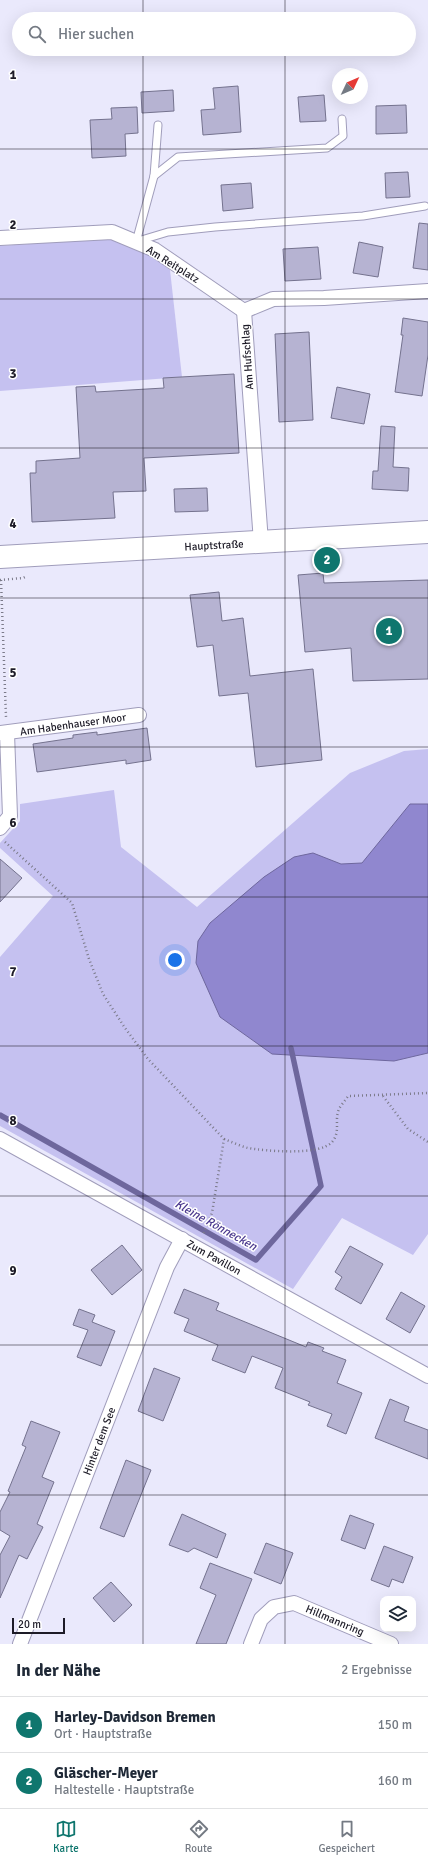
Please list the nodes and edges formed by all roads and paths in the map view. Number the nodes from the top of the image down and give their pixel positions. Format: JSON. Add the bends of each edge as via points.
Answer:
{"nodes":[{"id":1,"x":342,"y":119,"type":"dead end"},
{"id":2,"x":158,"y":125,"type":"dead end"},
{"id":3,"x":154,"y":176,"type":"junction"},
{"id":4,"x":425,"y":206,"type":"dead end"},
{"id":5,"x":0,"y":238,"type":"edge"},
{"id":6,"x":136,"y":242,"type":"junction"},
{"id":7,"x":428,"y":291,"type":"edge"},
{"id":8,"x":244,"y":311,"type":"junction"},
{"id":9,"x":428,"y":532,"type":"edge"},
{"id":10,"x":261,"y":542,"type":"junction"},
{"id":11,"x":0,"y":557,"type":"edge"},
{"id":12,"x":1,"y":580,"type":"edge"},
{"id":13,"x":139,"y":715,"type":"dead end"},
{"id":14,"x":4,"y":733,"type":"edge"},
{"id":15,"x":0,"y":828,"type":"edge"},
{"id":16,"x":0,"y":838,"type":"edge"},
{"id":17,"x":428,"y":1093,"type":"edge"},
{"id":18,"x":383,"y":1096,"type":"junction"},
{"id":19,"x":0,"y":1139,"type":"edge"},
{"id":20,"x":224,"y":1139,"type":"junction"},
{"id":21,"x":428,"y":1142,"type":"edge"},
{"id":22,"x":202,"y":1238,"type":"dead end"},
{"id":23,"x":182,"y":1239,"type":"junction"},
{"id":24,"x":428,"y":1376,"type":"edge"},
{"id":25,"x":20,"y":1644,"type":"edge"},
{"id":26,"x":251,"y":1644,"type":"edge"},
{"id":27,"x":391,"y":1644,"type":"edge"}],
"edges":[{"from":1,"to":3,"type":"lane","via":[[343,136],[327,148],[178,157]]},
{"from":2,"to":3,"type":"lane"},
{"from":3,"to":6,"type":"lane"},
{"from":4,"to":6,"type":"lane","via":[[363,216],[168,232]]},
{"from":5,"to":6,"type":"street","name":"Am Reitplatz","via":[[112,232]]},
{"from":6,"to":8,"type":"street","name":"Am Reitplatz","via":[[155,250]]},
{"from":7,"to":8,"type":"street","name":"Am Hufschlag","via":[[273,299]]},
{"from":8,"to":10,"type":"street","name":"Am Hufschlag"},
{"from":9,"to":10,"type":"main road","name":"Hauptstraße"},
{"from":10,"to":11,"type":"main road","name":"Hauptstraße"},
{"from":12,"to":14,"type":"path","name":"Am Habenhauser Moor"},
{"from":13,"to":14,"type":"street","name":"Am Habenhauser Moor"},
{"from":14,"to":15,"type":"street","name":"Am Habenhauser Moor","via":[[10,816]]},
{"from":16,"to":20,"type":"path","via":[[72,903],[89,959],[104,994],[120,1021],[148,1059]]},
{"from":17,"to":18,"type":"path"},
{"from":18,"to":20,"type":"path","via":[[348,1096],[339,1110],[337,1134],[325,1147],[302,1151],[247,1148]]},
{"from":18,"to":21,"type":"path","via":[[408,1129]]},
{"from":19,"to":23,"type":"street","name":"Zum Pavillon"},
{"from":20,"to":22,"type":"path","via":[[212,1213]]},
{"from":23,"to":24,"type":"street","name":"Zum Pavillon"},
{"from":23,"to":25,"type":"street","name":"Hinter dem See","via":[[167,1267]]},
{"from":26,"to":27,"type":"street","name":"Hillmannring","via":[[261,1619],[274,1607],[294,1603]]}]}
